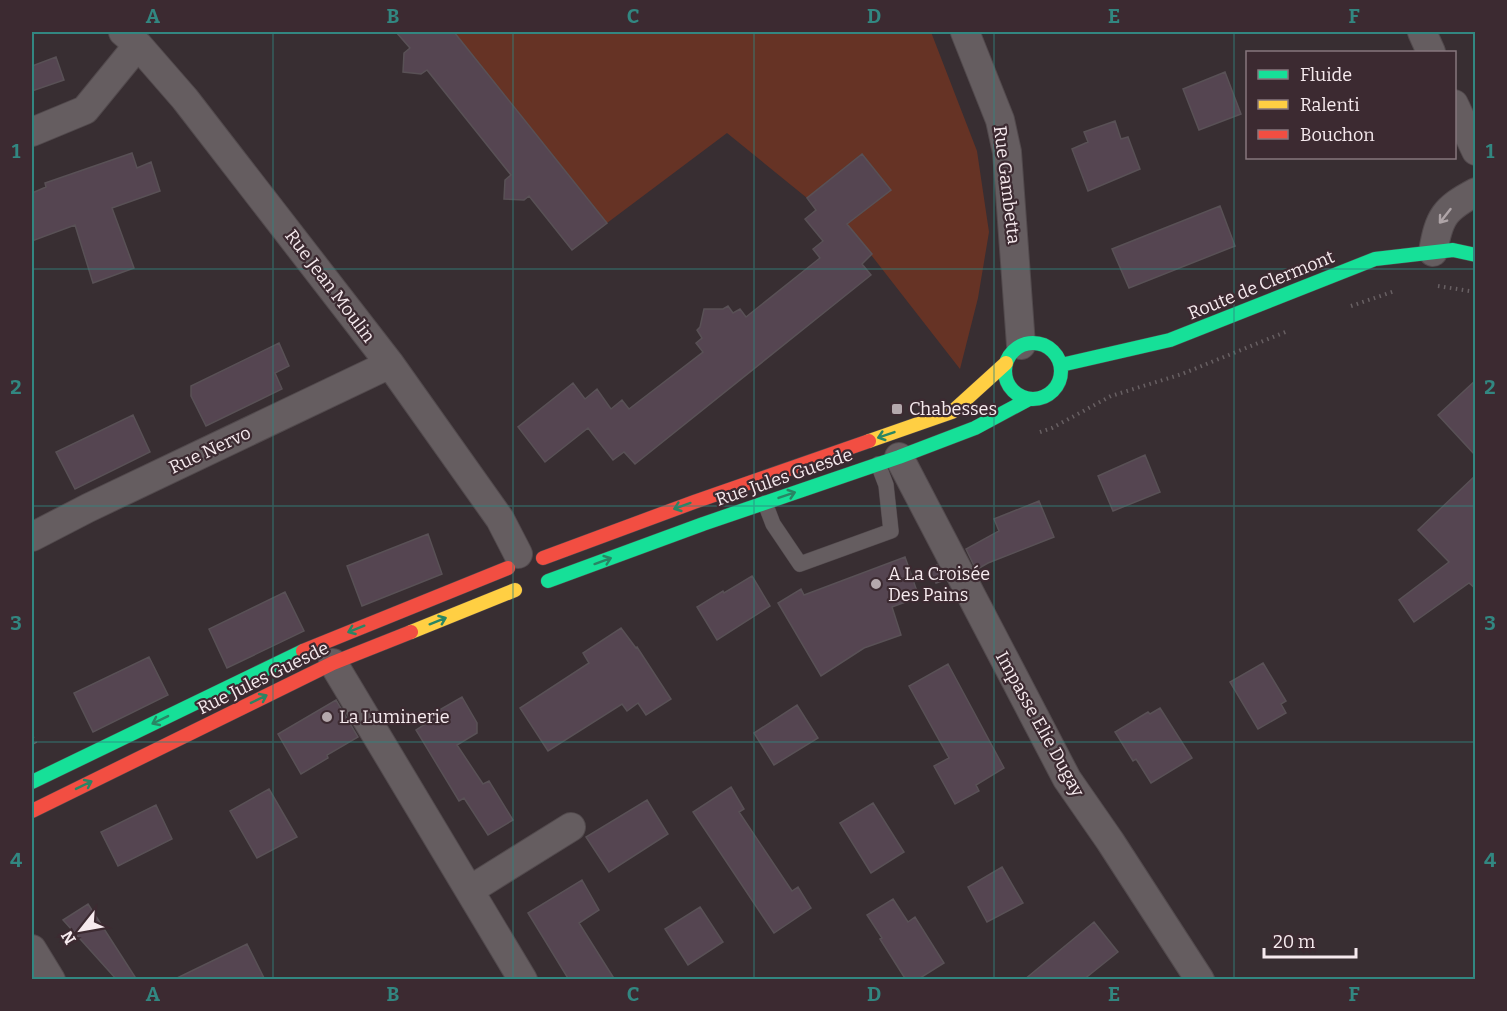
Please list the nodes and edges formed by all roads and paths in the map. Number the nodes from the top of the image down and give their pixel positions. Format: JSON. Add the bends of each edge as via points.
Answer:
{"nodes":[{"id":1,"x":965,"y":32,"type":"edge"},
{"id":2,"x":1422,"y":32,"type":"edge"},
{"id":3,"x":131,"y":38,"type":"edge"},
{"id":4,"x":1431,"y":51,"type":"edge"},
{"id":5,"x":1456,"y":106,"type":"edge"},
{"id":6,"x":32,"y":132,"type":"edge"},
{"id":7,"x":1476,"y":151,"type":"edge"},
{"id":8,"x":1476,"y":192,"type":"edge"},
{"id":9,"x":1433,"y":252,"type":"junction"},
{"id":10,"x":1476,"y":255,"type":"edge"},
{"id":11,"x":1428,"y":287,"type":"dead end"},
{"id":12,"x":1397,"y":290,"type":"dead end"},
{"id":13,"x":1476,"y":292,"type":"edge"},
{"id":14,"x":1346,"y":307,"type":"dead end"},
{"id":15,"x":1292,"y":329,"type":"dead end"},
{"id":16,"x":1014,"y":354,"type":"junction"},
{"id":17,"x":390,"y":364,"type":"junction"},
{"id":18,"x":1061,"y":365,"type":"junction"},
{"id":19,"x":1029,"y":399,"type":"junction"},
{"id":20,"x":1032,"y":434,"type":"dead end"},
{"id":21,"x":888,"y":460,"type":"junction"},
{"id":22,"x":765,"y":503,"type":"junction"},
{"id":23,"x":32,"y":537,"type":"edge"},
{"id":24,"x":523,"y":560,"type":"junction"},
{"id":25,"x":532,"y":589,"type":"junction"},
{"id":26,"x":333,"y":663,"type":"junction"},
{"id":27,"x":32,"y":782,"type":"edge"},
{"id":28,"x":32,"y":811,"type":"edge"},
{"id":29,"x":571,"y":826,"type":"dead end"},
{"id":30,"x":470,"y":890,"type":"junction"},
{"id":31,"x":32,"y":949,"type":"edge"},
{"id":32,"x":51,"y":980,"type":"edge"},
{"id":33,"x":523,"y":980,"type":"edge"},
{"id":34,"x":1200,"y":980,"type":"edge"}],
"edges":[{"from":1,"to":16,"type":"street","name":"Rue Gambetta","via":[[1000,120],[1007,152]]},
{"from":2,"to":4,"type":"street"},
{"from":3,"to":6,"type":"street","via":[[85,110]]},
{"from":3,"to":17,"type":"street","name":"Rue Jean Moulin","via":[[221,143]]},
{"from":5,"to":7,"type":"street"},
{"from":8,"to":9,"type":"street","one_way":true,"via":[[1447,211],[1437,226]]},
{"from":9,"to":10,"type":"main road","name":"Route de Clermont","via":[[1454,250]]},
{"from":9,"to":18,"type":"main road","name":"Route de Clermont","via":[[1375,259],[1170,340]]},
{"from":11,"to":13,"type":"path"},
{"from":12,"to":14,"type":"path"},
{"from":15,"to":20,"type":"path","via":[[1182,374],[1111,396],[1052,428]]},
{"from":16,"to":18,"type":"main road","via":[[1038,343],[1053,350]]},
{"from":16,"to":19,"type":"main road","via":[[1004,372],[1006,382]]},
{"from":16,"to":24,"type":"main road","name":"Rue Jules Guesde","one_way":true,"via":[[952,412]]},
{"from":17,"to":23,"type":"street","name":"Rue Nervo"},
{"from":17,"to":24,"type":"street","name":"Rue Jean Moulin","via":[[500,519]]},
{"from":18,"to":19,"type":"main road","via":[[1053,390],[1046,396]]},
{"from":19,"to":21,"type":"main road","name":"Rue Jules Guesde","via":[[975,428]]},
{"from":22,"to":21,"type":"main road","name":"Rue Jules Guesde","one_way":true},
{"from":21,"to":22,"type":"lane","via":[[886,485],[891,531],[800,564],[773,524]]},
{"from":21,"to":34,"type":"street","name":"Impasse Elie Dugay","via":[[1067,779]]},
{"from":25,"to":22,"type":"main road","name":"Rue Jules Guesde","one_way":true},
{"from":24,"to":25,"type":"main road","via":[[508,580]]},
{"from":24,"to":25,"type":"main road","via":[[549,568]]},
{"from":24,"to":27,"type":"main road","name":"Rue Jules Guesde","one_way":true,"via":[[323,642]]},
{"from":26,"to":25,"type":"main road","name":"Rue Jules Guesde","one_way":true},
{"from":28,"to":26,"type":"main road","name":"Rue Jules Guesde","one_way":true},
{"from":26,"to":30,"type":"street"},
{"from":29,"to":30,"type":"street"},
{"from":30,"to":33,"type":"street"},
{"from":31,"to":32,"type":"street"}]}
